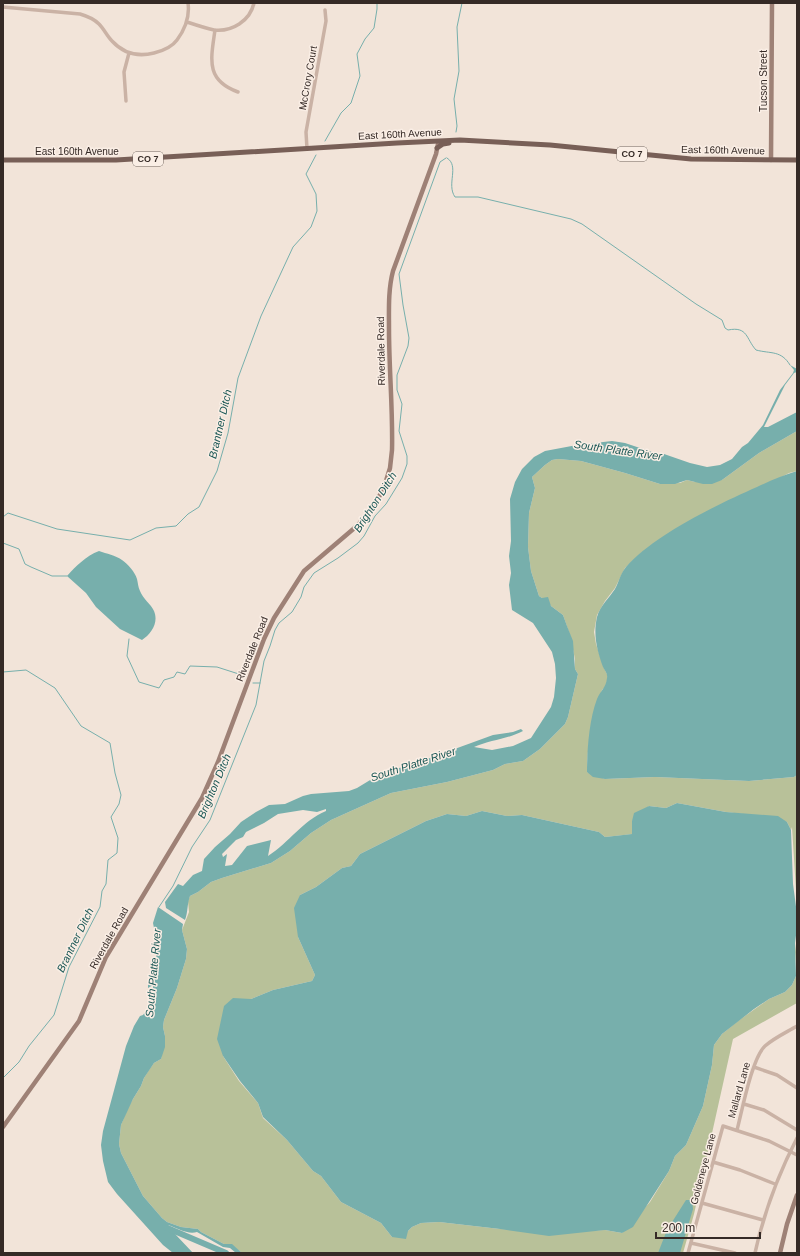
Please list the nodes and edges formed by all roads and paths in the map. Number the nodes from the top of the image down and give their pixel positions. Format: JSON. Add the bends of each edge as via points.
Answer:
{"nodes":[{"id":1,"x":188,"y":3,"type":"edge"},
{"id":2,"x":254,"y":3,"type":"edge"},
{"id":3,"x":772,"y":3,"type":"edge"},
{"id":4,"x":3,"y":7,"type":"edge"},
{"id":5,"x":325,"y":10,"type":"dead end"},
{"id":6,"x":187,"y":22,"type":"junction"},
{"id":7,"x":215,"y":30,"type":"junction"},
{"id":8,"x":129,"y":52,"type":"junction"},
{"id":9,"x":238,"y":92,"type":"dead end"},
{"id":10,"x":126,"y":101,"type":"dead end"},
{"id":11,"x":467,"y":140,"type":"junction"},
{"id":12,"x":438,"y":141,"type":"junction"},
{"id":13,"x":437,"y":148,"type":"junction"},
{"id":14,"x":307,"y":149,"type":"junction"},
{"id":15,"x":3,"y":160,"type":"edge"},
{"id":16,"x":772,"y":160,"type":"junction"},
{"id":17,"x":797,"y":160,"type":"edge"},
{"id":18,"x":796,"y":1027,"type":"edge"},
{"id":19,"x":797,"y":1032,"type":"edge"},
{"id":20,"x":754,"y":1067,"type":"junction"},
{"id":21,"x":797,"y":1088,"type":"edge"},
{"id":22,"x":744,"y":1104,"type":"junction"},
{"id":23,"x":3,"y":1127,"type":"edge"},
{"id":24,"x":736,"y":1130,"type":"junction"},
{"id":25,"x":797,"y":1130,"type":"edge"},
{"id":26,"x":797,"y":1138,"type":"edge"},
{"id":27,"x":790,"y":1151,"type":"junction"},
{"id":28,"x":797,"y":1155,"type":"edge"},
{"id":29,"x":713,"y":1162,"type":"junction"},
{"id":30,"x":775,"y":1184,"type":"junction"},
{"id":31,"x":797,"y":1195,"type":"edge"},
{"id":32,"x":702,"y":1203,"type":"junction"},
{"id":33,"x":763,"y":1220,"type":"junction"},
{"id":34,"x":691,"y":1243,"type":"junction"},
{"id":35,"x":688,"y":1253,"type":"edge"},
{"id":36,"x":736,"y":1253,"type":"edge"},
{"id":37,"x":755,"y":1253,"type":"edge"},
{"id":38,"x":780,"y":1253,"type":"edge"}],
"edges":[{"from":1,"to":6,"type":"street"},
{"from":2,"to":7,"type":"street","via":[[249,15],[240,24],[228,29]]},
{"from":3,"to":16,"type":"street","name":"Tucson Street"},
{"from":4,"to":8,"type":"street","via":[[79,14],[100,24],[111,41]]},
{"from":5,"to":14,"type":"street","name":"McCrory Court","via":[[326,21],[306,132]]},
{"from":6,"to":7,"type":"street"},
{"from":6,"to":8,"type":"street","via":[[174,44],[148,54],[137,55]]},
{"from":7,"to":9,"type":"street","via":[[212,67],[220,83]]},
{"from":8,"to":10,"type":"street","via":[[124,72]]},
{"from":11,"to":12,"type":"main road","name":"East 160th Avenue","number":"CO 7"},
{"from":11,"to":13,"type":"main road","via":[[446,143]]},
{"from":11,"to":16,"type":"main road","name":"East 160th Avenue","number":"CO 7","via":[[550,144],[691,159]]},
{"from":12,"to":13,"type":"street","name":"Riverdale Road"},
{"from":12,"to":14,"type":"main road","name":"East 160th Avenue","number":"CO 7"},
{"from":13,"to":23,"type":"street","name":"Riverdale Road","via":[[391,282],[389,342],[392,450],[390,468],[383,489],[373,507],[358,525],[304,571],[276,614],[202,798],[106,957],[79,1021]]},
{"from":14,"to":15,"type":"main road","name":"East 160th Avenue","number":"CO 7","via":[[116,160]]},
{"from":16,"to":17,"type":"main road","name":"East 160th Avenue","number":"CO 7"},
{"from":18,"to":19,"type":"street"},
{"from":18,"to":20,"type":"street","name":"Mallard Lane","via":[[765,1046]]},
{"from":20,"to":21,"type":"street","via":[[777,1074]]},
{"from":20,"to":22,"type":"street","name":"Mallard Lane"},
{"from":22,"to":24,"type":"street","name":"Mallard Lane"},
{"from":22,"to":25,"type":"street","via":[[764,1110]]},
{"from":24,"to":27,"type":"street"},
{"from":24,"to":29,"type":"street","name":"Goldeneye Lane","via":[[723,1126]]},
{"from":26,"to":27,"type":"street"},
{"from":27,"to":28,"type":"street"},
{"from":27,"to":30,"type":"street"},
{"from":29,"to":30,"type":"street"},
{"from":29,"to":32,"type":"street","name":"Goldeneye Lane"},
{"from":30,"to":33,"type":"street"},
{"from":31,"to":38,"type":"street"},
{"from":32,"to":33,"type":"street"},
{"from":32,"to":34,"type":"street","name":"Goldeneye Lane"},
{"from":33,"to":37,"type":"street"},
{"from":34,"to":35,"type":"street","name":"Goldeneye Lane"},
{"from":34,"to":36,"type":"street"}]}
